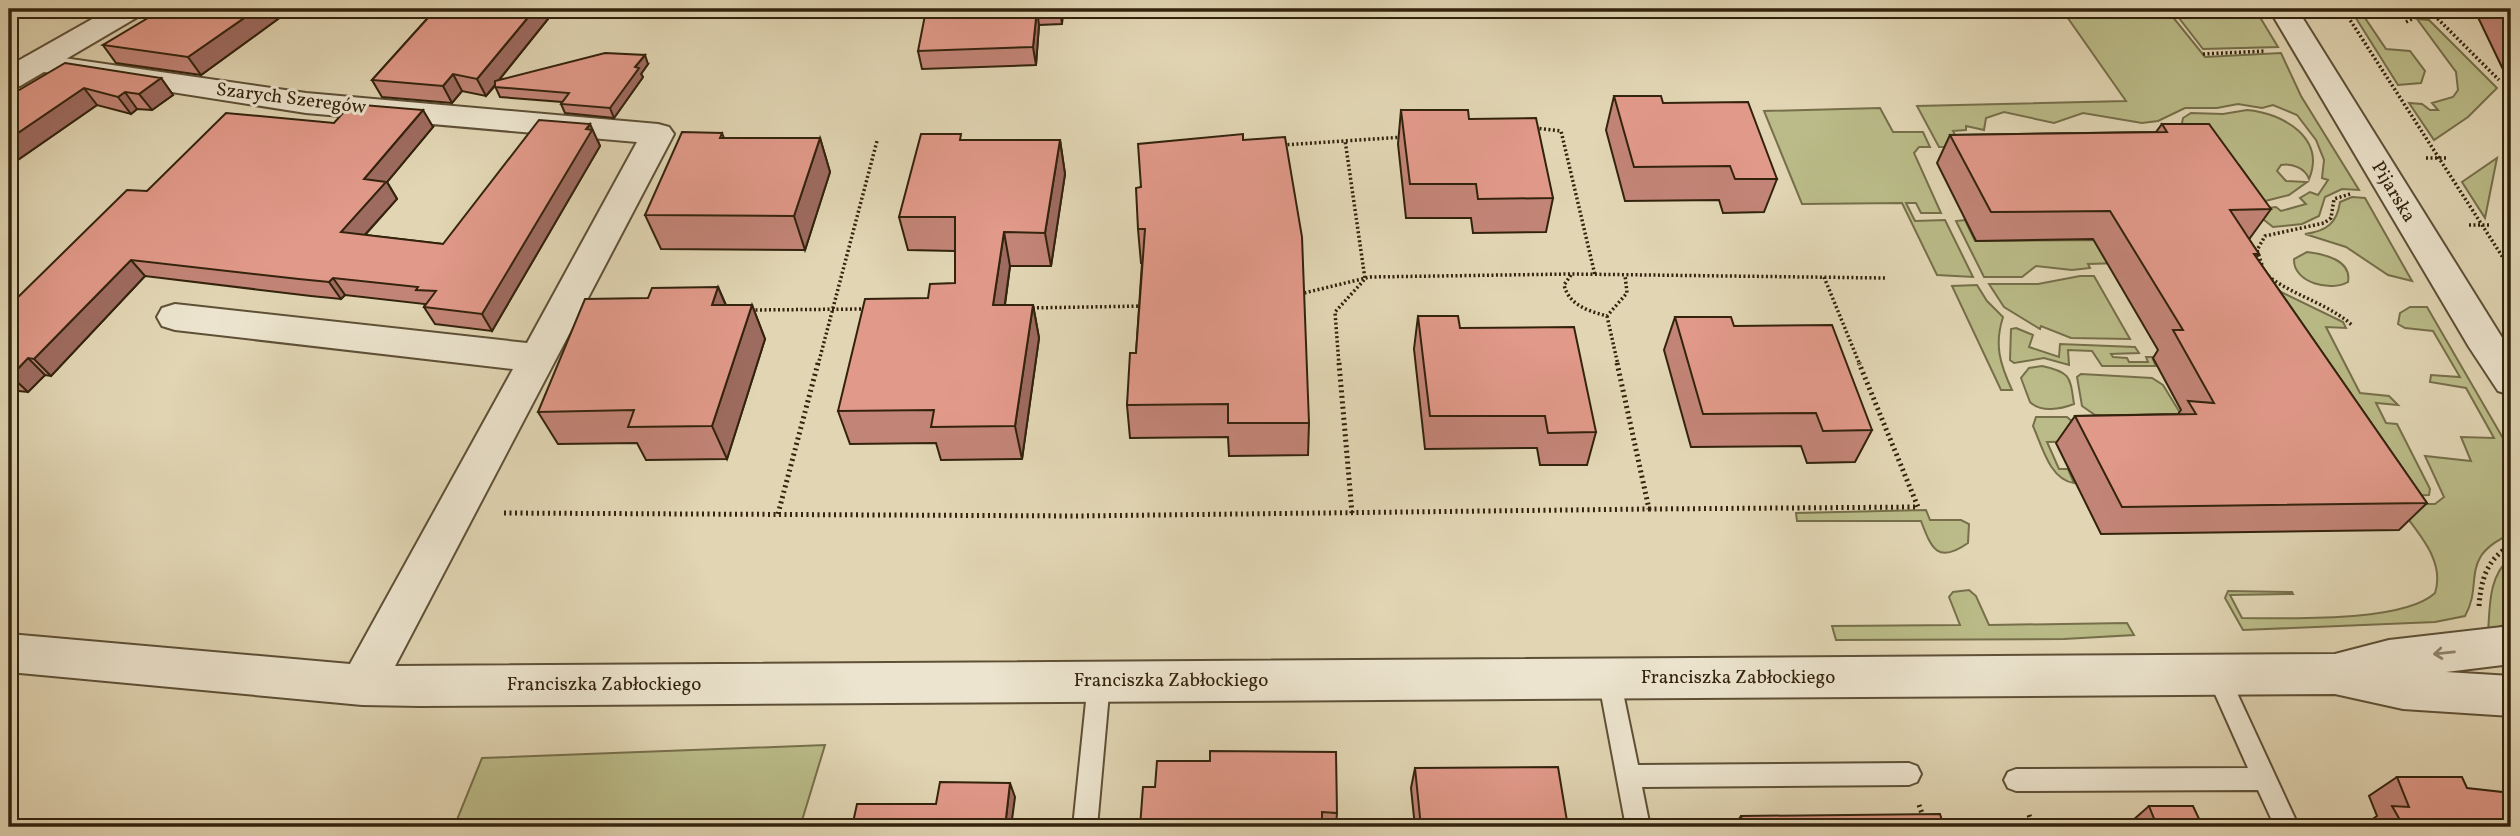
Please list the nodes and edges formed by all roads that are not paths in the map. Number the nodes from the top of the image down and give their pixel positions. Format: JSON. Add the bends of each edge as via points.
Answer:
{"nodes":[{"id":1,"x":131,"y":9,"type":"edge"},
{"id":2,"x":2283,"y":9,"type":"edge"},
{"id":3,"x":36,"y":63,"type":"junction"},
{"id":4,"x":9,"y":79,"type":"edge"},
{"id":5,"x":175,"y":317,"type":"dead end"},
{"id":6,"x":537,"y":358,"type":"junction"},
{"id":7,"x":2509,"y":383,"type":"edge"},
{"id":8,"x":2511,"y":645,"type":"edge"},
{"id":9,"x":9,"y":653,"type":"edge"},
{"id":10,"x":2217,"y":674,"type":"junction"},
{"id":11,"x":2335,"y":674,"type":"junction"},
{"id":12,"x":1609,"y":678,"type":"junction"},
{"id":13,"x":1099,"y":682,"type":"junction"},
{"id":14,"x":362,"y":685,"type":"junction"},
{"id":15,"x":2511,"y":696,"type":"edge"},
{"id":16,"x":1909,"y":774,"type":"dead end"},
{"id":17,"x":1628,"y":776,"type":"junction"},
{"id":18,"x":2265,"y":779,"type":"junction"},
{"id":19,"x":2015,"y":780,"type":"dead end"},
{"id":20,"x":1084,"y":827,"type":"edge"},
{"id":21,"x":1638,"y":827,"type":"edge"},
{"id":22,"x":2287,"y":827,"type":"edge"}],
"edges":[{"from":1,"to":3,"type":"street"},
{"from":2,"to":7,"type":"street","name":"Pijarska"},
{"from":3,"to":4,"type":"street"},
{"from":3,"to":6,"type":"street","name":"Szarych Szeregów","via":[[306,103],[658,134]]},
{"from":5,"to":6,"type":"street"},
{"from":6,"to":14,"type":"street"},
{"from":8,"to":11,"type":"street","name":"Franciszka Zabłockiego","one_way":true,"via":[[2389,659]]},
{"from":9,"to":14,"type":"street","name":"Franciszka Zabłockiego"},
{"from":10,"to":11,"type":"street","name":"Franciszka Zabłockiego"},
{"from":10,"to":12,"type":"street","name":"Franciszka Zabłockiego"},
{"from":10,"to":18,"type":"lane"},
{"from":11,"to":15,"type":"street","name":"Franciszka Zabłockiego","via":[[2403,689]]},
{"from":12,"to":13,"type":"street","name":"Franciszka Zabłockiego"},
{"from":12,"to":17,"type":"lane"},
{"from":13,"to":14,"type":"street","name":"Franciszka Zabłockiego"},
{"from":13,"to":20,"type":"lane"},
{"from":16,"to":17,"type":"lane"},
{"from":17,"to":21,"type":"lane"},
{"from":18,"to":19,"type":"lane"},
{"from":18,"to":22,"type":"lane"}]}
